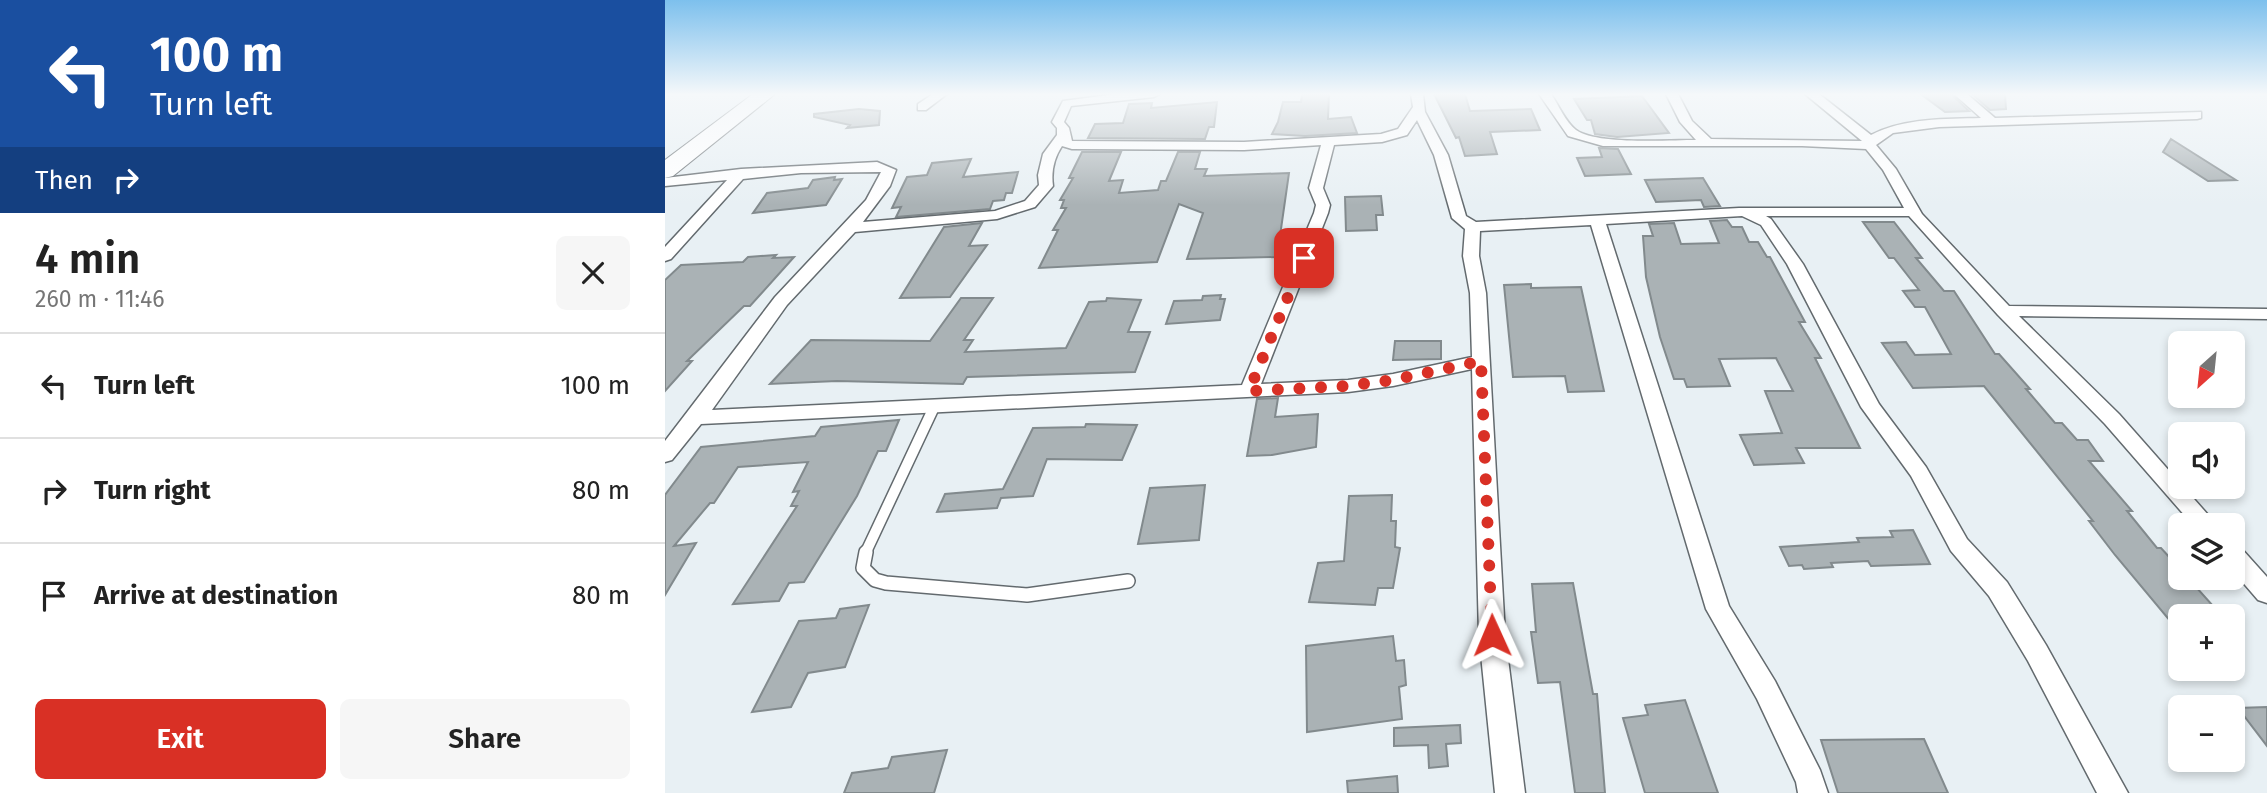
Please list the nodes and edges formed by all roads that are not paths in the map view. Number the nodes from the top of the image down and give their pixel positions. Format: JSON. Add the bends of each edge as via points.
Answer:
{"nodes":[{"id":1,"x":694,"y":131,"type":"edge"},
{"id":2,"x":717,"y":131,"type":"edge"},
{"id":3,"x":1063,"y":131,"type":"edge"},
{"id":4,"x":1401,"y":131,"type":"edge"},
{"id":5,"x":1430,"y":131,"type":"edge"},
{"id":6,"x":1571,"y":131,"type":"edge"},
{"id":7,"x":1694,"y":131,"type":"edge"},
{"id":8,"x":1856,"y":131,"type":"edge"},
{"id":9,"x":1888,"y":131,"type":"edge"},
{"id":10,"x":1063,"y":135,"type":"junction"},
{"id":11,"x":1329,"y":141,"type":"junction"},
{"id":12,"x":1870,"y":143,"type":"junction"},
{"id":13,"x":1710,"y":144,"type":"junction"},
{"id":14,"x":665,"y":152,"type":"edge"},
{"id":15,"x":665,"y":171,"type":"edge"},
{"id":16,"x":741,"y":173,"type":"junction"},
{"id":17,"x":665,"y":182,"type":"edge"},
{"id":18,"x":1912,"y":212,"type":"junction"},
{"id":19,"x":1771,"y":217,"type":"junction"},
{"id":20,"x":1597,"y":220,"type":"junction"},
{"id":21,"x":1473,"y":227,"type":"junction"},
{"id":22,"x":849,"y":228,"type":"junction"},
{"id":23,"x":665,"y":256,"type":"edge"},
{"id":24,"x":2004,"y":311,"type":"junction"},
{"id":25,"x":2267,"y":314,"type":"edge"},
{"id":26,"x":1481,"y":361,"type":"junction"},
{"id":27,"x":1249,"y":391,"type":"junction"},
{"id":28,"x":935,"y":405,"type":"junction"},
{"id":29,"x":698,"y":417,"type":"junction"},
{"id":30,"x":665,"y":455,"type":"edge"},
{"id":31,"x":2195,"y":513,"type":"edge"},
{"id":32,"x":2245,"y":568,"type":"edge"},
{"id":33,"x":1128,"y":581,"type":"dead end"},
{"id":34,"x":2267,"y":593,"type":"edge"},
{"id":35,"x":1510,"y":793,"type":"edge"},
{"id":36,"x":1813,"y":793,"type":"edge"},
{"id":37,"x":2113,"y":793,"type":"edge"}],
"edges":[{"from":1,"to":14,"type":"main road"},
{"from":2,"to":15,"type":"main road"},
{"from":3,"to":10,"type":"street"},
{"from":4,"to":11,"type":"street"},
{"from":5,"to":21,"type":"street","via":[[1459,218]]},
{"from":6,"to":13,"type":"street","via":[[1618,144]]},
{"from":7,"to":13,"type":"street"},
{"from":8,"to":12,"type":"street"},
{"from":9,"to":12,"type":"street"},
{"from":10,"to":11,"type":"street","via":[[1067,145],[1244,146]]},
{"from":10,"to":22,"type":"street","via":[[1050,154],[1046,186],[1030,204],[997,215]]},
{"from":11,"to":27,"type":"street","via":[[1316,188],[1323,205],[1321,213]]},
{"from":12,"to":13,"type":"street"},
{"from":12,"to":18,"type":"street"},
{"from":16,"to":17,"type":"street"},
{"from":16,"to":22,"type":"street","via":[[877,166],[889,170],[878,193]]},
{"from":16,"to":23,"type":"street"},
{"from":18,"to":19,"type":"street"},
{"from":18,"to":24,"type":"street"},
{"from":19,"to":20,"type":"street","via":[[1744,212]]},
{"from":19,"to":37,"type":"street","via":[[1871,407],[1919,472],[1959,545],[1997,589]]},
{"from":20,"to":21,"type":"street"},
{"from":20,"to":36,"type":"street","via":[[1718,609],[1766,690]]},
{"from":21,"to":26,"type":"street","via":[[1471,256]]},
{"from":22,"to":29,"type":"street","via":[[782,299]]},
{"from":24,"to":25,"type":"street"},
{"from":24,"to":31,"type":"street","via":[[2112,419]]},
{"from":26,"to":27,"type":"street","via":[[1348,386]]},
{"from":26,"to":35,"type":"street","via":[[1492,635]]},
{"from":27,"to":28,"type":"street"},
{"from":28,"to":29,"type":"street"},
{"from":28,"to":33,"type":"lane","via":[[864,557],[867,575],[886,583],[1027,594]]},
{"from":29,"to":30,"type":"street"},
{"from":32,"to":34,"type":"street"}]}
